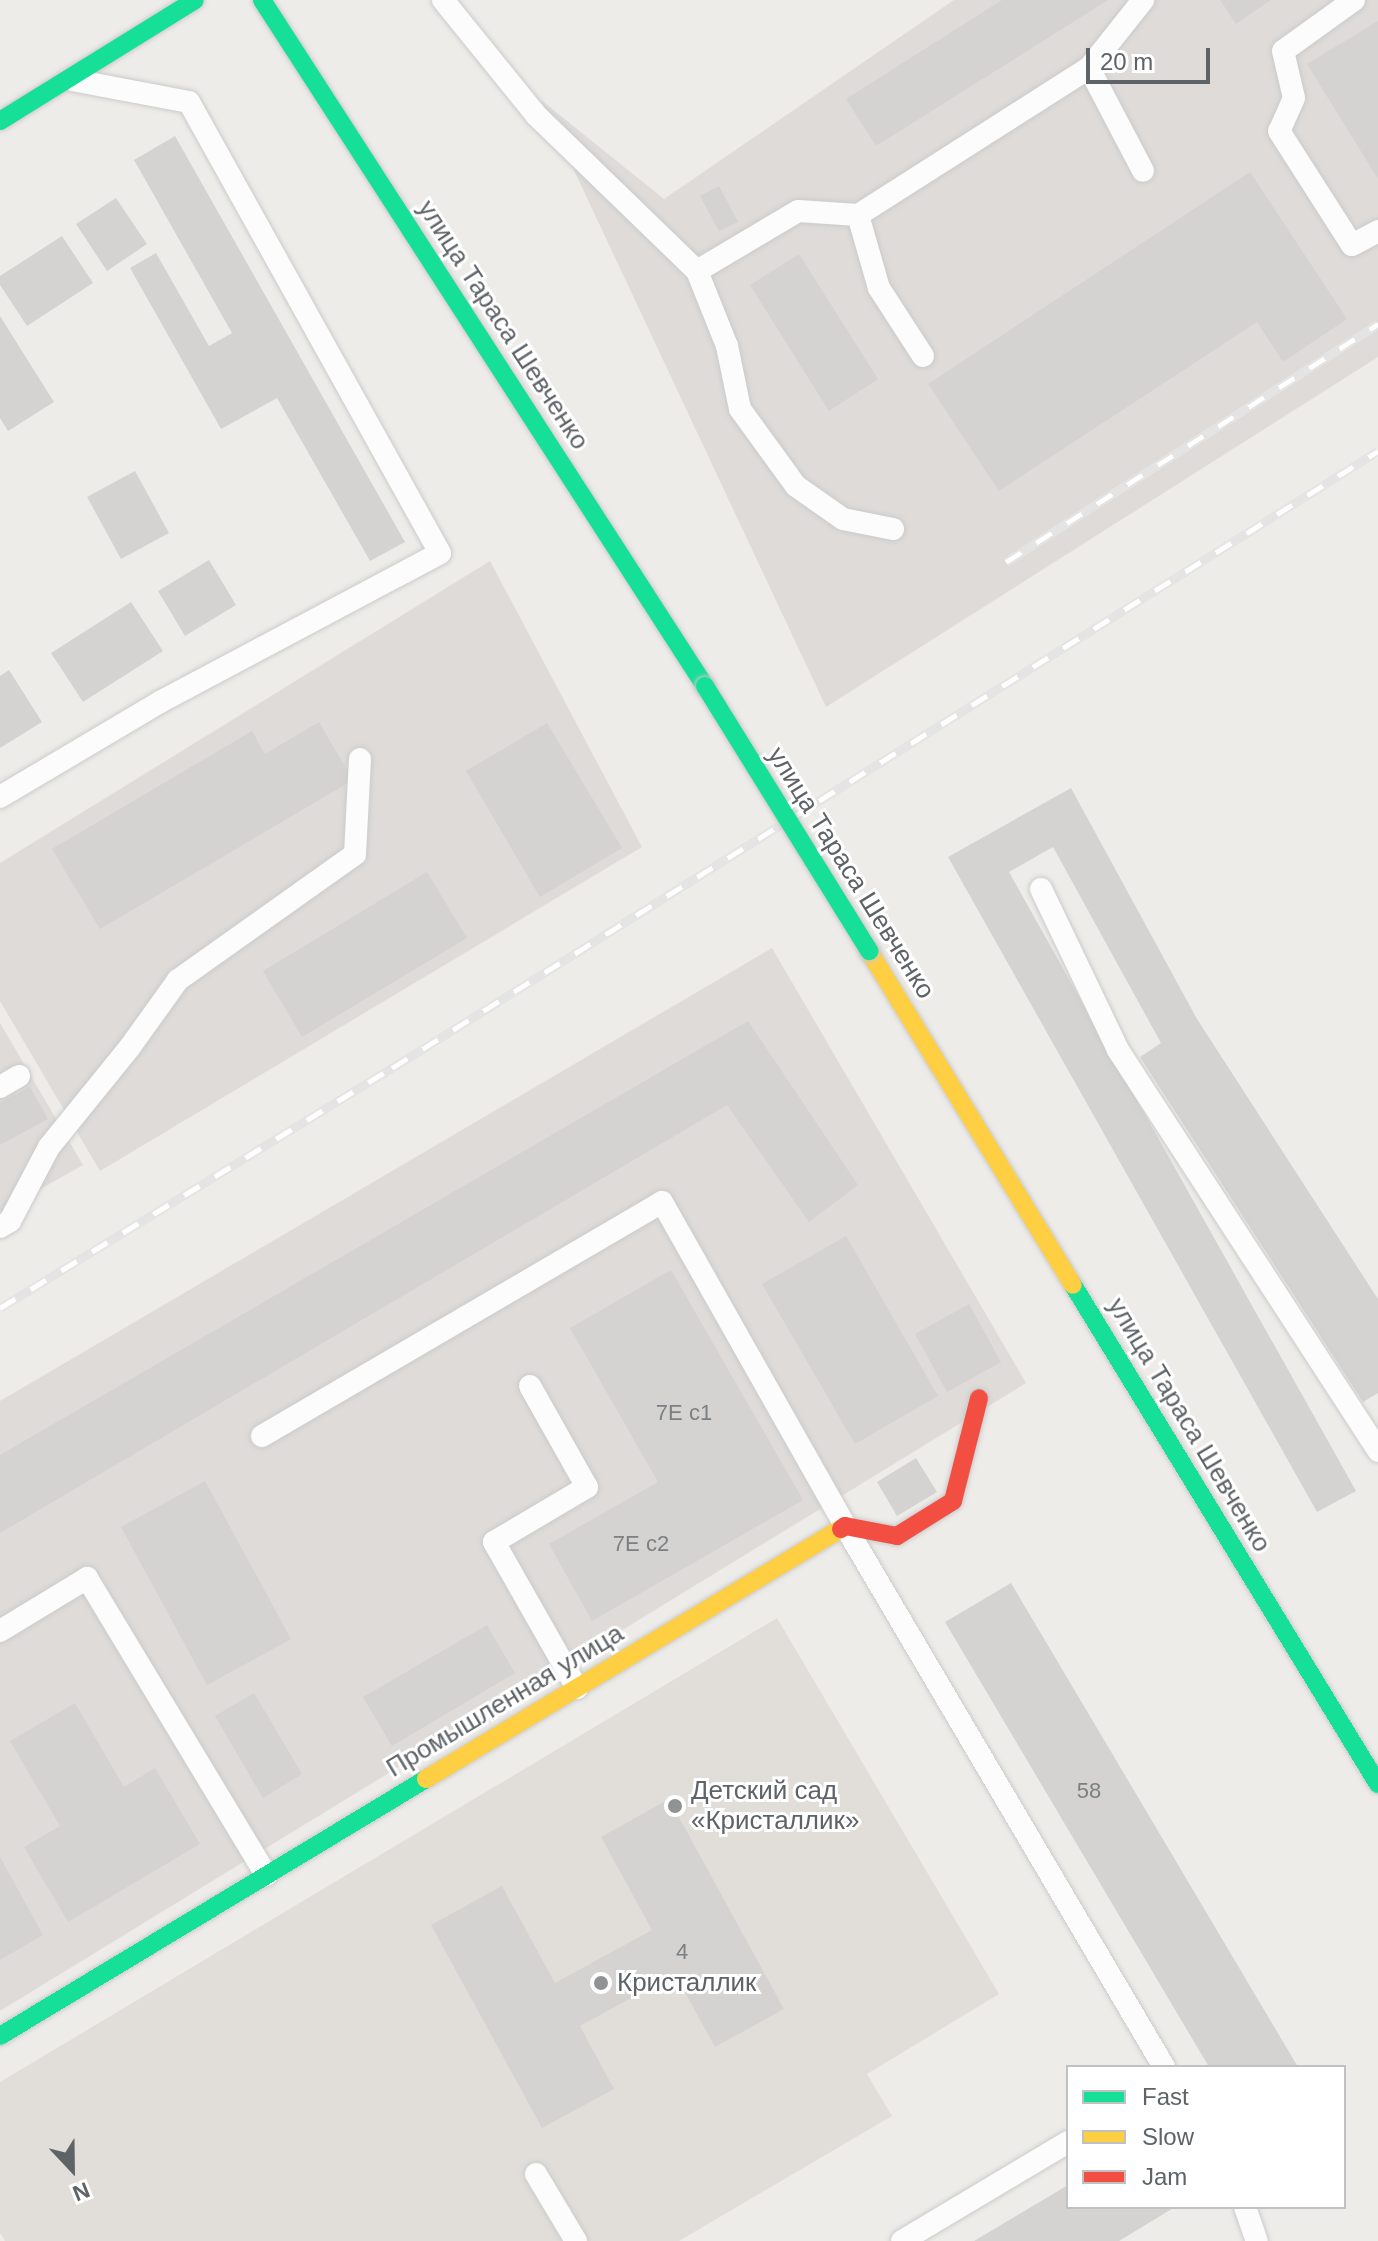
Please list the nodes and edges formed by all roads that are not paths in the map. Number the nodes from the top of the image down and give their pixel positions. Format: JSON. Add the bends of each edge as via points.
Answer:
{"nodes":[{"id":1,"x":195,"y":0,"type":"edge"},
{"id":2,"x":262,"y":0,"type":"edge"},
{"id":3,"x":443,"y":0,"type":"edge"},
{"id":4,"x":1143,"y":0,"type":"edge"},
{"id":5,"x":1354,"y":0,"type":"edge"},
{"id":6,"x":1089,"y":68,"type":"junction"},
{"id":7,"x":68,"y":79,"type":"junction"},
{"id":8,"x":0,"y":121,"type":"edge"},
{"id":9,"x":1143,"y":171,"type":"dead end"},
{"id":10,"x":858,"y":215,"type":"junction"},
{"id":11,"x":1378,"y":231,"type":"edge"},
{"id":12,"x":697,"y":271,"type":"junction"},
{"id":13,"x":923,"y":356,"type":"dead end"},
{"id":14,"x":893,"y":529,"type":"dead end"},
{"id":15,"x":360,"y":759,"type":"dead end"},
{"id":16,"x":0,"y":797,"type":"edge"},
{"id":17,"x":1041,"y":889,"type":"dead end"},
{"id":18,"x":0,"y":1227,"type":"edge"},
{"id":19,"x":530,"y":1386,"type":"dead end"},
{"id":20,"x":979,"y":1398,"type":"dead end"},
{"id":21,"x":262,"y":1436,"type":"dead end"},
{"id":22,"x":1377,"y":1446,"type":"edge"},
{"id":23,"x":845,"y":1526,"type":"junction"},
{"id":24,"x":0,"y":1631,"type":"edge"},
{"id":25,"x":577,"y":1688,"type":"junction"},
{"id":26,"x":1378,"y":1784,"type":"edge"},
{"id":27,"x":266,"y":1875,"type":"junction"},
{"id":28,"x":0,"y":2036,"type":"edge"},
{"id":29,"x":1163,"y":2065,"type":"edge"},
{"id":30,"x":1066,"y":2143,"type":"edge"},
{"id":31,"x":536,"y":2174,"type":"dead end"},
{"id":32,"x":1246,"y":2209,"type":"edge"},
{"id":33,"x":576,"y":2241,"type":"edge"},
{"id":34,"x":902,"y":2241,"type":"edge"},
{"id":35,"x":1257,"y":2241,"type":"edge"}],
"edges":[{"from":1,"to":7,"type":"street"},
{"from":2,"to":26,"type":"street","name":"улица Тараса Шевченко","bridge":true,"via":[[705,686]]},
{"from":3,"to":12,"type":"lane","via":[[536,115]]},
{"from":4,"to":6,"type":"lane"},
{"from":5,"to":11,"type":"lane","via":[[1283,51],[1294,98],[1279,131],[1352,245]]},
{"from":6,"to":9,"type":"lane"},
{"from":6,"to":10,"type":"lane"},
{"from":7,"to":8,"type":"street"},
{"from":7,"to":16,"type":"lane","via":[[189,102],[440,553],[160,702]]},
{"from":10,"to":12,"type":"lane","via":[[798,211]]},
{"from":10,"to":13,"type":"lane","via":[[879,288]]},
{"from":12,"to":14,"type":"lane","via":[[727,346],[740,409],[775,460],[796,486],[843,519]]},
{"from":15,"to":18,"type":"lane","via":[[355,854],[178,980],[49,1147],[10,1221]]},
{"from":17,"to":22,"type":"lane","via":[[1118,1050]]},
{"from":19,"to":25,"type":"lane","via":[[587,1487],[494,1542]]},
{"from":20,"to":23,"type":"street","via":[[953,1501],[897,1536]]},
{"from":21,"to":23,"type":"lane","via":[[662,1202]]},
{"from":23,"to":25,"type":"street","name":"Промышленная улица"},
{"from":23,"to":29,"type":"lane"},
{"from":24,"to":27,"type":"lane","via":[[87,1578]]},
{"from":25,"to":27,"type":"street","name":"Промышленная улица"},
{"from":27,"to":28,"type":"street","name":"Промышленная улица"},
{"from":30,"to":34,"type":"lane"},
{"from":31,"to":33,"type":"lane"},
{"from":32,"to":35,"type":"lane"}]}
